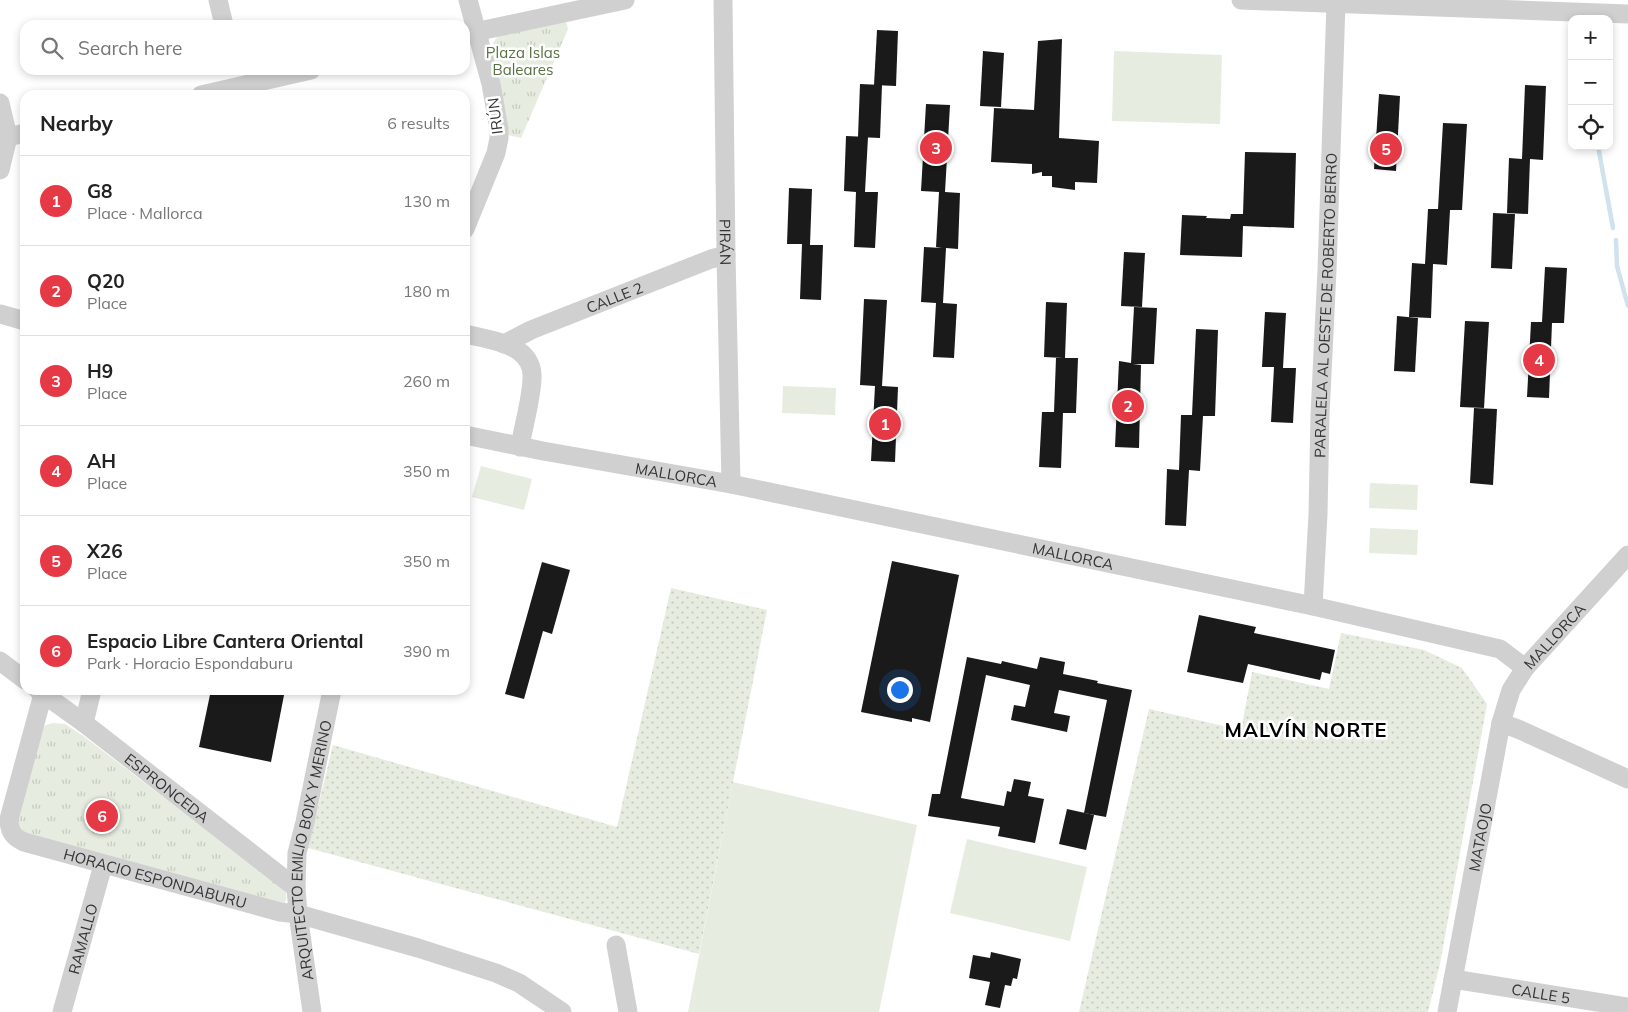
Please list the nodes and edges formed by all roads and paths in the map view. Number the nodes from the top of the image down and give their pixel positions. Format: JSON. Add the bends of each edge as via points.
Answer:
{"nodes":[{"id":1,"x":218,"y":0,"type":"edge"},
{"id":2,"x":468,"y":0,"type":"edge"},
{"id":3,"x":625,"y":0,"type":"edge"},
{"id":4,"x":723,"y":0,"type":"edge"},
{"id":5,"x":1241,"y":0,"type":"edge"},
{"id":6,"x":1336,"y":3,"type":"junction"},
{"id":7,"x":1628,"y":14,"type":"edge"},
{"id":8,"x":223,"y":20,"type":"edge"},
{"id":9,"x":470,"y":20,"type":"edge"},
{"id":10,"x":471,"y":33,"type":"edge"},
{"id":11,"x":285,"y":75,"type":"edge"},
{"id":12,"x":237,"y":84,"type":"edge"},
{"id":13,"x":217,"y":90,"type":"edge"},
{"id":14,"x":0,"y":103,"type":"edge"},
{"id":15,"x":16,"y":135,"type":"edge"},
{"id":16,"x":0,"y":170,"type":"edge"},
{"id":17,"x":470,"y":217,"type":"edge"},
{"id":18,"x":726,"y":255,"type":"junction"},
{"id":19,"x":0,"y":314,"type":"edge"},
{"id":20,"x":20,"y":320,"type":"edge"},
{"id":21,"x":470,"y":335,"type":"edge"},
{"id":22,"x":504,"y":344,"type":"junction"},
{"id":23,"x":470,"y":436,"type":"edge"},
{"id":24,"x":520,"y":447,"type":"junction"},
{"id":25,"x":731,"y":484,"type":"junction"},
{"id":26,"x":1628,"y":555,"type":"edge"},
{"id":27,"x":1313,"y":606,"type":"junction"},
{"id":28,"x":0,"y":661,"type":"edge"},
{"id":29,"x":1525,"y":668,"type":"junction"},
{"id":30,"x":20,"y":676,"type":"edge"},
{"id":31,"x":40,"y":695,"type":"edge"},
{"id":32,"x":45,"y":695,"type":"edge"},
{"id":33,"x":91,"y":695,"type":"edge"},
{"id":34,"x":331,"y":695,"type":"edge"},
{"id":35,"x":84,"y":723,"type":"junction"},
{"id":36,"x":1501,"y":723,"type":"junction"},
{"id":37,"x":1628,"y":779,"type":"edge"},
{"id":38,"x":103,"y":865,"type":"junction"},
{"id":39,"x":296,"y":888,"type":"junction"},
{"id":40,"x":298,"y":914,"type":"junction"},
{"id":41,"x":616,"y":945,"type":"dead end"},
{"id":42,"x":1453,"y":979,"type":"junction"},
{"id":43,"x":1628,"y":1007,"type":"edge"},
{"id":44,"x":62,"y":1012,"type":"edge"},
{"id":45,"x":312,"y":1012,"type":"edge"},
{"id":46,"x":562,"y":1012,"type":"edge"},
{"id":47,"x":628,"y":1012,"type":"edge"},
{"id":48,"x":1447,"y":1012,"type":"edge"}],
"edges":[{"from":1,"to":8,"type":"street"},
{"from":2,"to":9,"type":"street","name":"IRÚN"},
{"from":3,"to":10,"type":"street"},
{"from":4,"to":18,"type":"street","name":"PIRÁN"},
{"from":5,"to":6,"type":"street"},
{"from":6,"to":7,"type":"street"},
{"from":6,"to":27,"type":"street","name":"PARALELA AL OESTE DE ROBERTO BERRO"},
{"from":10,"to":17,"type":"street","name":"IRÚN","via":[[494,100],[499,138]]},
{"from":11,"to":12,"type":"street"},
{"from":12,"to":13,"type":"street"},
{"from":14,"to":15,"type":"street"},
{"from":15,"to":16,"type":"street"},
{"from":18,"to":22,"type":"street","name":"CALLE 2","via":[[531,330]]},
{"from":18,"to":25,"type":"street","name":"PIRÁN"},
{"from":19,"to":20,"type":"street"},
{"from":21,"to":22,"type":"street"},
{"from":22,"to":24,"type":"street","via":[[527,359],[532,375]]},
{"from":23,"to":24,"type":"street","name":"MALLORCA"},
{"from":24,"to":25,"type":"street","name":"MALLORCA"},
{"from":25,"to":27,"type":"street","name":"MALLORCA"},
{"from":26,"to":29,"type":"street","name":"MALLORCA"},
{"from":27,"to":29,"type":"street","name":"MALLORCA","via":[[1500,649]]},
{"from":28,"to":30,"type":"street"},
{"from":29,"to":36,"type":"street","name":"MATAOJO","via":[[1511,690]]},
{"from":31,"to":38,"type":"street","name":"HORACIO ESPONDABURU","via":[[9,828],[16,838],[24,842]]},
{"from":32,"to":35,"type":"street","name":"ESPRONCEDA"},
{"from":33,"to":35,"type":"street"},
{"from":34,"to":39,"type":"street","name":"ARQUITECTO EMILIO BOIX Y MERINO","via":[[297,852]]},
{"from":35,"to":39,"type":"street","name":"ESPRONCEDA"},
{"from":36,"to":37,"type":"street"},
{"from":36,"to":42,"type":"street","name":"MATAOJO"},
{"from":38,"to":40,"type":"street","name":"HORACIO ESPONDABURU"},
{"from":38,"to":44,"type":"street","name":"RAMALLO"},
{"from":39,"to":40,"type":"street","name":"ARQUITECTO EMILIO BOIX Y MERINO"},
{"from":40,"to":45,"type":"street","name":"ARQUITECTO EMILIO BOIX Y MERINO"},
{"from":40,"to":46,"type":"street","via":[[496,973],[519,982]]},
{"from":41,"to":47,"type":"street"},
{"from":42,"to":43,"type":"street","name":"CALLE 5"},
{"from":42,"to":48,"type":"street","name":"MATAOJO"}]}
